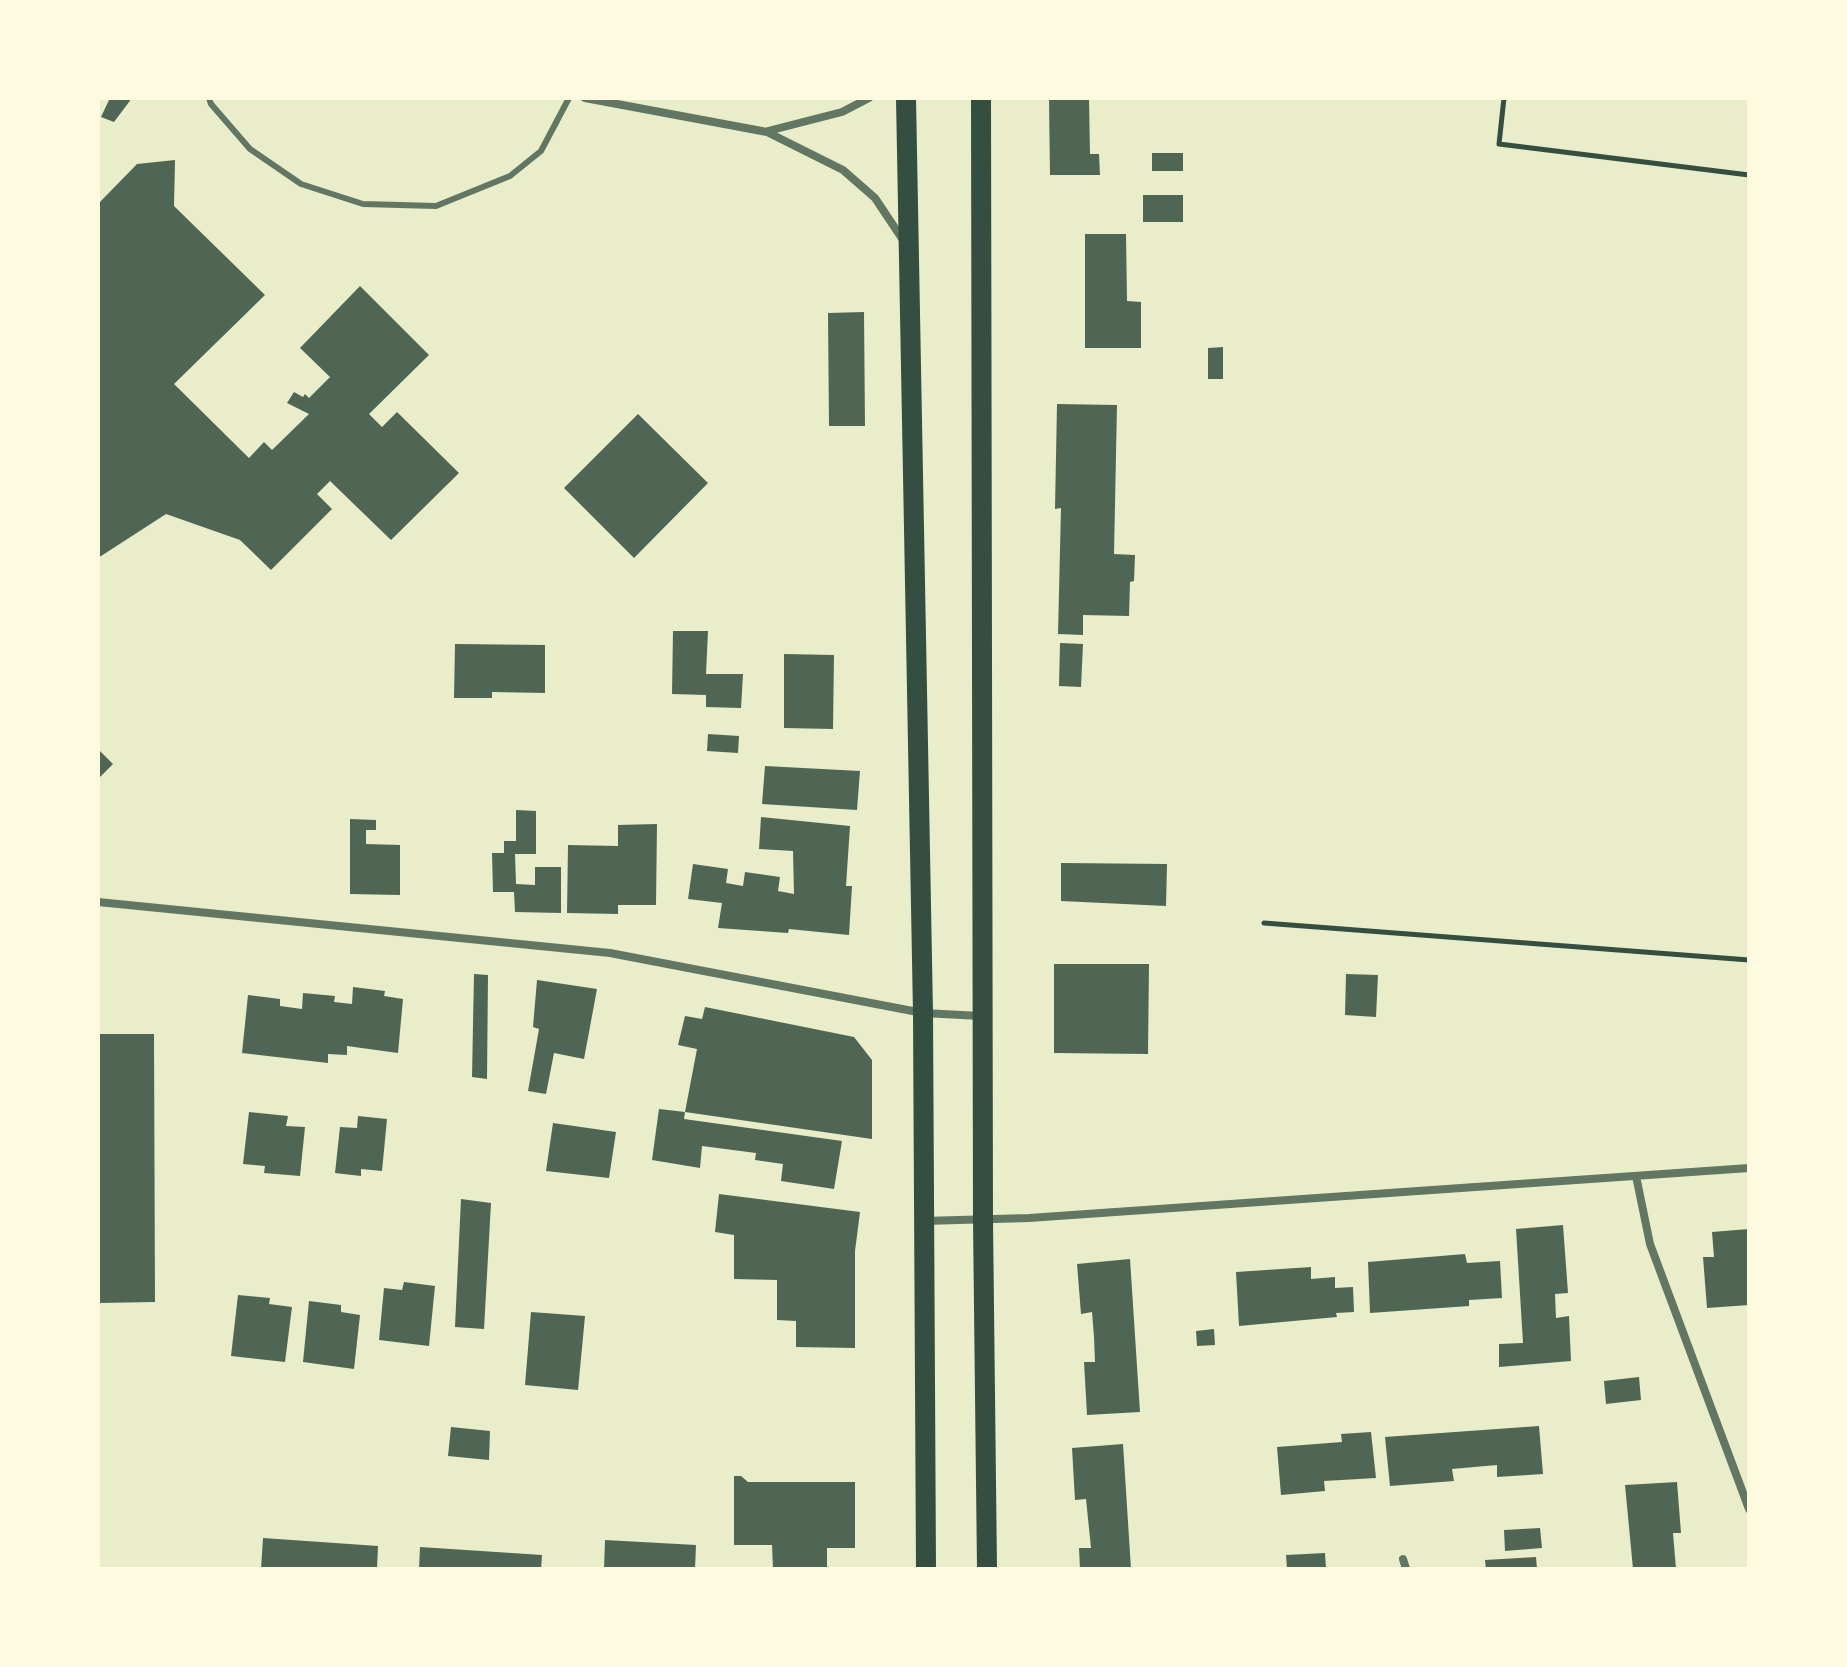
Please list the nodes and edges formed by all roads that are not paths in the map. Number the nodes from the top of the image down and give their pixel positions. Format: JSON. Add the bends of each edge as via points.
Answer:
{"nodes":[{"id":1,"x":209,"y":98,"type":"edge"},
{"id":2,"x":569,"y":98,"type":"edge"},
{"id":3,"x":585,"y":98,"type":"edge"},
{"id":4,"x":869,"y":98,"type":"edge"},
{"id":5,"x":906,"y":98,"type":"edge"},
{"id":6,"x":981,"y":98,"type":"edge"},
{"id":7,"x":767,"y":132,"type":"junction"},
{"id":8,"x":907,"y":245,"type":"junction"},
{"id":9,"x":98,"y":902,"type":"edge"},
{"id":10,"x":923,"y":1013,"type":"junction"},
{"id":11,"x":982,"y":1016,"type":"junction"},
{"id":12,"x":1749,"y":1168,"type":"edge"},
{"id":13,"x":1636,"y":1176,"type":"junction"},
{"id":14,"x":983,"y":1220,"type":"junction"},
{"id":15,"x":924,"y":1221,"type":"junction"},
{"id":16,"x":1749,"y":1509,"type":"edge"},
{"id":17,"x":1403,"y":1559,"type":"dead end"},
{"id":18,"x":926,"y":1569,"type":"edge"},
{"id":19,"x":987,"y":1569,"type":"edge"},
{"id":20,"x":1406,"y":1569,"type":"edge"}],
"edges":[{"from":1,"to":2,"type":"lane","via":[[250,149],[301,184],[363,204],[436,206],[510,176],[541,151]]},
{"from":3,"to":7,"type":"street"},
{"from":4,"to":7,"type":"street","via":[[842,112]]},
{"from":5,"to":8,"type":"main road"},
{"from":6,"to":11,"type":"main road"},
{"from":7,"to":8,"type":"street","via":[[843,170],[875,198]]},
{"from":8,"to":10,"type":"main road"},
{"from":9,"to":10,"type":"street","via":[[610,953]]},
{"from":10,"to":11,"type":"street"},
{"from":10,"to":15,"type":"main road"},
{"from":11,"to":14,"type":"main road"},
{"from":12,"to":13,"type":"street"},
{"from":13,"to":14,"type":"street"},
{"from":13,"to":16,"type":"street","via":[[1650,1244]]},
{"from":14,"to":15,"type":"street"},
{"from":14,"to":19,"type":"main road"},
{"from":15,"to":18,"type":"main road"},
{"from":17,"to":20,"type":"street"}]}
